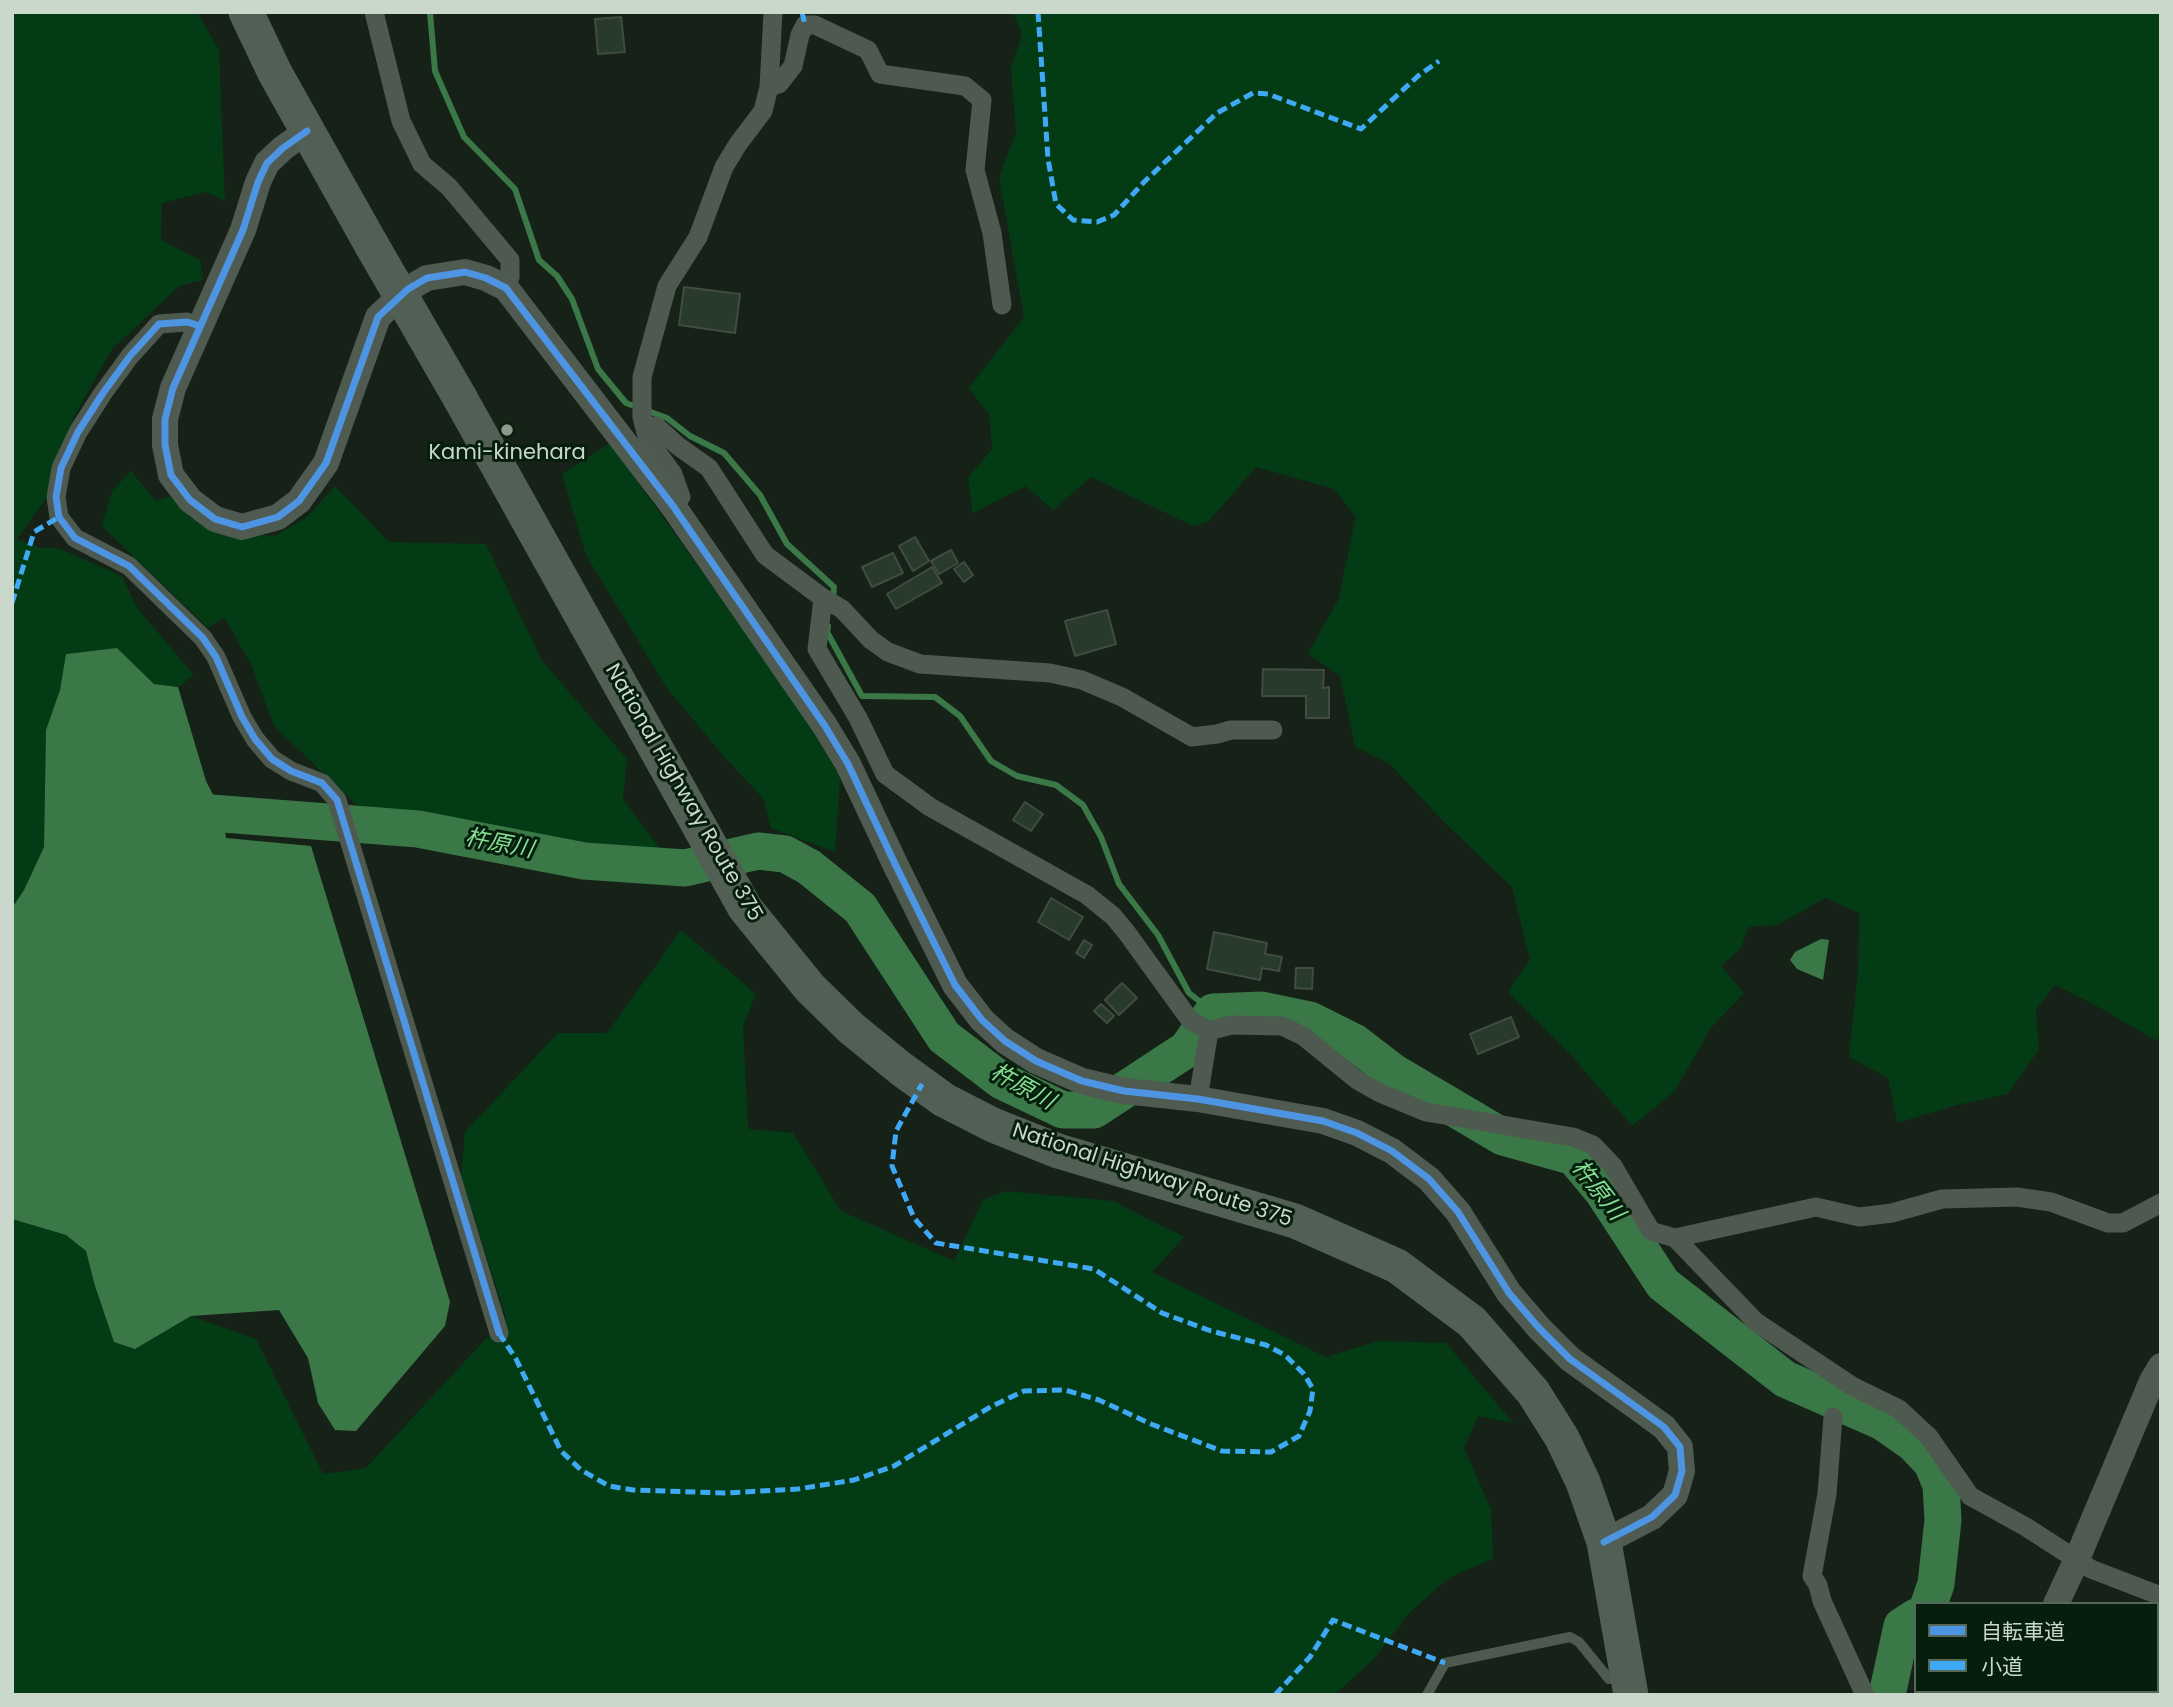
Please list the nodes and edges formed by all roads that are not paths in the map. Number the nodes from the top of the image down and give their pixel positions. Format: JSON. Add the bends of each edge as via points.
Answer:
{"nodes":[{"id":1,"x":246,"y":12,"type":"edge"},
{"id":2,"x":374,"y":12,"type":"edge"},
{"id":3,"x":773,"y":12,"type":"edge"},
{"id":4,"x":769,"y":87,"type":"junction"},
{"id":5,"x":307,"y":131,"type":"junction"},
{"id":6,"x":506,"y":288,"type":"junction"},
{"id":7,"x":1002,"y":304,"type":"dead end"},
{"id":8,"x":200,"y":326,"type":"junction"},
{"id":9,"x":643,"y":415,"type":"junction"},
{"id":10,"x":673,"y":506,"type":"junction"},
{"id":11,"x":823,"y":598,"type":"junction"},
{"id":12,"x":1273,"y":730,"type":"dead end"},
{"id":13,"x":1209,"y":1031,"type":"junction"},
{"id":14,"x":1198,"y":1099,"type":"junction"},
{"id":15,"x":2161,"y":1203,"type":"edge"},
{"id":16,"x":1675,"y":1238,"type":"junction"},
{"id":17,"x":499,"y":1333,"type":"dead end"},
{"id":18,"x":2161,"y":1366,"type":"edge"},
{"id":19,"x":1833,"y":1416,"type":"dead end"},
{"id":20,"x":1604,"y":1542,"type":"junction"},
{"id":21,"x":2077,"y":1559,"type":"junction"},
{"id":22,"x":2161,"y":1596,"type":"edge"},
{"id":23,"x":2057,"y":1602,"type":"edge"},
{"id":24,"x":1630,"y":1686,"type":"edge"},
{"id":25,"x":1427,"y":1695,"type":"edge"},
{"id":26,"x":1865,"y":1695,"type":"edge"}],
"edges":[{"from":1,"to":5,"type":"highway","name":"National Highway Route 375"},
{"from":2,"to":6,"type":"street","via":[[401,121],[422,164],[449,187],[510,260]]},
{"from":3,"to":4,"type":"street"},
{"from":4,"to":7,"type":"street","via":[[779,84],[793,66],[805,25],[816,25],[868,50],[880,74],[965,86],[982,100],[975,170],[992,233]]},
{"from":4,"to":9,"type":"street","via":[[763,111],[724,167],[698,237],[667,286],[642,377]]},
{"from":5,"to":8,"type":"street","via":[[267,163]]},
{"from":5,"to":20,"type":"highway","name":"National Highway Route 375","bridge":true,"via":[[745,908],[810,988],[900,1068],[944,1100],[993,1125],[1058,1151],[1295,1221],[1397,1266],[1472,1322],[1533,1392],[1583,1482]]},
{"from":6,"to":8,"type":"street","via":[[465,272],[427,278],[408,289],[379,317],[326,463],[309,489],[278,517],[242,527],[215,519],[190,499],[171,475],[164,419]]},
{"from":6,"to":10,"type":"street"},
{"from":8,"to":17,"type":"street","via":[[187,321],[159,324],[117,374],[78,432],[61,468],[55,496],[59,517],[75,538],[130,566],[203,638],[255,739],[272,759],[322,783],[337,800]]},
{"from":9,"to":10,"type":"street","via":[[648,440],[673,474],[681,497]]},
{"from":9,"to":11,"type":"street","via":[[709,468],[765,555]]},
{"from":10,"to":14,"type":"street","via":[[848,764],[955,985],[982,1020],[1036,1061],[1082,1081]]},
{"from":11,"to":12,"type":"street","via":[[842,609],[879,646],[920,664],[1050,673],[1082,680],[1192,737],[1231,730]]},
{"from":11,"to":13,"type":"street","via":[[817,649],[885,774],[930,807],[1087,895],[1127,933],[1190,1020]]},
{"from":13,"to":14,"type":"street"},
{"from":13,"to":16,"type":"street","via":[[1231,1025],[1282,1026],[1357,1080],[1426,1112],[1573,1137],[1592,1145],[1613,1166],[1650,1231]]},
{"from":14,"to":20,"type":"street","via":[[1323,1121],[1392,1151],[1429,1179],[1458,1212],[1510,1293],[1570,1359],[1664,1427],[1680,1447],[1682,1471],[1675,1495],[1652,1517]]},
{"from":15,"to":16,"type":"street","via":[[2123,1223],[2108,1223],[2051,1202],[2017,1197],[1942,1199],[1859,1217],[1816,1207]]},
{"from":16,"to":21,"type":"street","via":[[1756,1322],[1852,1386],[1899,1409],[1929,1437],[1970,1496]]},
{"from":18,"to":21,"type":"street"},
{"from":19,"to":26,"type":"street","via":[[1827,1494],[1812,1576]]},
{"from":20,"to":24,"type":"highway","name":"National Highway Route 375"},
{"from":21,"to":22,"type":"street","via":[[2091,1569]]},
{"from":21,"to":23,"type":"street"},
{"from":24,"to":25,"type":"lane","via":[[1609,1679],[1570,1637],[1445,1663]]}]}
